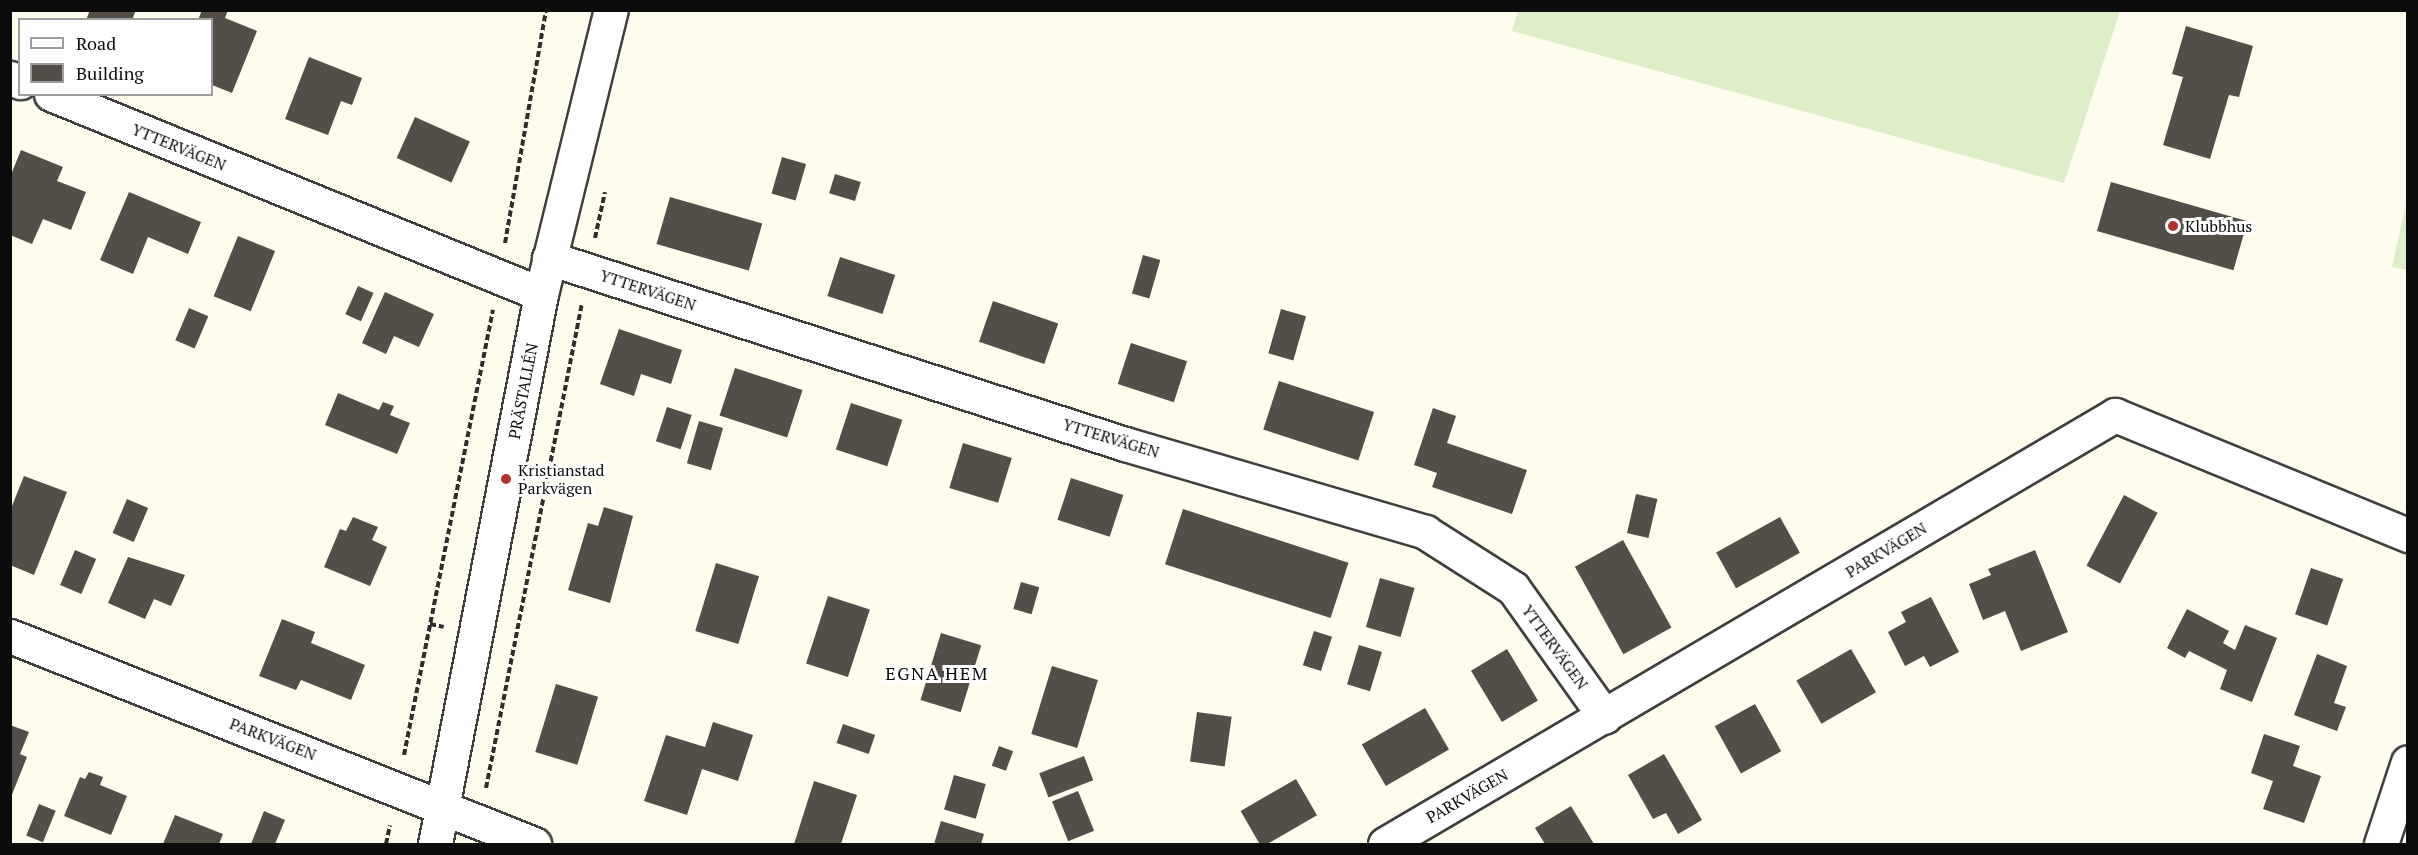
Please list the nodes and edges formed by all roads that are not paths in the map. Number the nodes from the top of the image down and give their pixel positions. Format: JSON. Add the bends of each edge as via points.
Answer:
{"nodes":[{"id":1,"x":611,"y":10,"type":"edge"},
{"id":2,"x":56,"y":96,"type":"edge"},
{"id":3,"x":549,"y":258,"type":"junction"},
{"id":4,"x":541,"y":294,"type":"junction"},
{"id":5,"x":2408,"y":535,"type":"edge"},
{"id":6,"x":10,"y":636,"type":"edge"},
{"id":7,"x":1605,"y":717,"type":"junction"},
{"id":8,"x":2408,"y":762,"type":"edge"},
{"id":9,"x":443,"y":806,"type":"junction"},
{"id":10,"x":435,"y":844,"type":"edge"},
{"id":11,"x":534,"y":844,"type":"edge"},
{"id":12,"x":1384,"y":844,"type":"edge"},
{"id":13,"x":2381,"y":844,"type":"edge"}],
"edges":[{"from":1,"to":3,"type":"street","name":"PRÄSTALLÉN"},
{"from":2,"to":4,"type":"street","name":"YTTERVÄGEN"},
{"from":3,"to":4,"type":"street","name":"PRÄSTALLÉN"},
{"from":3,"to":7,"type":"street","name":"YTTERVÄGEN","via":[[1125,444],[1425,532],[1513,588]]},
{"from":4,"to":9,"type":"street","name":"PRÄSTALLÉN"},
{"from":5,"to":7,"type":"street","name":"PARKVÄGEN","via":[[2115,415]]},
{"from":6,"to":9,"type":"street","name":"PARKVÄGEN"},
{"from":7,"to":12,"type":"street","name":"PARKVÄGEN"},
{"from":8,"to":13,"type":"street"},
{"from":9,"to":10,"type":"street","name":"PRÄSTALLÉN"},
{"from":9,"to":11,"type":"street","name":"PARKVÄGEN"}]}
